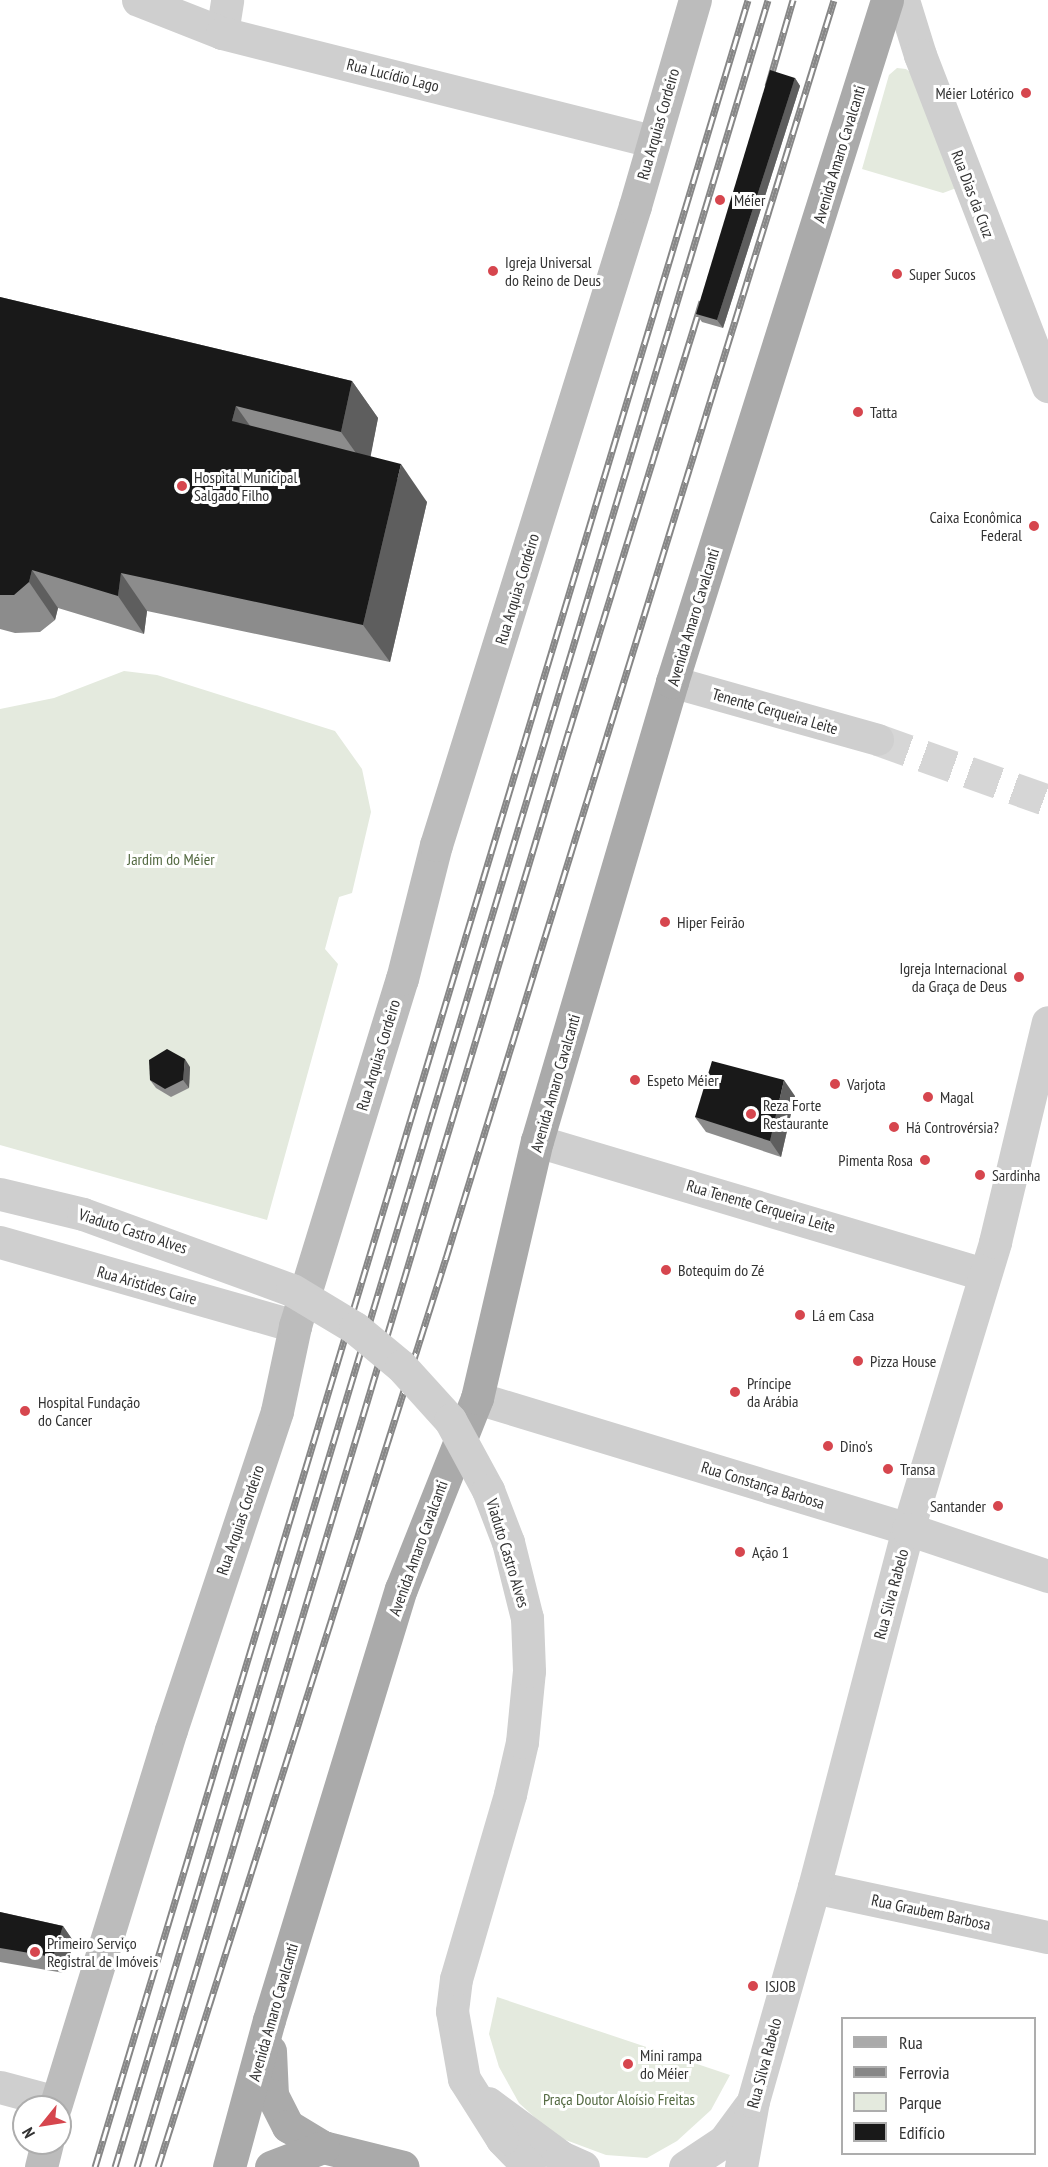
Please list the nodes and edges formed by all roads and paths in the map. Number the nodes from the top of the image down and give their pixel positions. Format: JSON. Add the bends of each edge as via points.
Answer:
{"nodes":[{"id":1,"x":138,"y":0,"type":"edge"},
{"id":2,"x":227,"y":0,"type":"edge"},
{"id":3,"x":695,"y":0,"type":"edge"},
{"id":4,"x":887,"y":0,"type":"edge"},
{"id":5,"x":903,"y":0,"type":"edge"},
{"id":6,"x":222,"y":33,"type":"junction"},
{"id":7,"x":652,"y":141,"type":"junction"},
{"id":8,"x":1048,"y":386,"type":"edge"},
{"id":9,"x":672,"y":682,"type":"junction"},
{"id":10,"x":878,"y":740,"type":"tunnel mouth"},
{"id":11,"x":1048,"y":1022,"type":"edge"},
{"id":12,"x":537,"y":1141,"type":"junction"},
{"id":13,"x":0,"y":1194,"type":"edge"},
{"id":14,"x":0,"y":1242,"type":"edge"},
{"id":15,"x":984,"y":1274,"type":"junction"},
{"id":16,"x":295,"y":1326,"type":"junction"},
{"id":17,"x":477,"y":1398,"type":"junction"},
{"id":18,"x":908,"y":1529,"type":"junction"},
{"id":19,"x":1048,"y":1576,"type":"edge"},
{"id":20,"x":814,"y":1887,"type":"junction"},
{"id":21,"x":1048,"y":1937,"type":"edge"},
{"id":22,"x":269,"y":2020,"type":"junction"},
{"id":23,"x":0,"y":2087,"type":"edge"},
{"id":24,"x":471,"y":2089,"type":"junction"},
{"id":25,"x":26,"y":2095,"type":"edge"},
{"id":26,"x":59,"y":2095,"type":"edge"},
{"id":27,"x":753,"y":2101,"type":"junction"},
{"id":28,"x":323,"y":2147,"type":"junction"},
{"id":29,"x":230,"y":2167,"type":"edge"},
{"id":30,"x":271,"y":2167,"type":"edge"},
{"id":31,"x":403,"y":2167,"type":"edge"},
{"id":32,"x":529,"y":2167,"type":"edge"},
{"id":33,"x":583,"y":2167,"type":"edge"},
{"id":34,"x":684,"y":2167,"type":"edge"},
{"id":35,"x":741,"y":2167,"type":"edge"}],
"edges":[{"from":1,"to":6,"type":"street","name":"Rua Lucídio Lago"},
{"from":2,"to":6,"type":"street"},
{"from":3,"to":7,"type":"main road","name":"Rua Arquias Cordeiro"},
{"from":4,"to":9,"type":"main road","name":"Avenida Amaro Cavalcanti"},
{"from":5,"to":8,"type":"street","name":"Rua Dias da Cruz","via":[[920,55]]},
{"from":6,"to":7,"type":"street","name":"Rua Lucídio Lago"},
{"from":7,"to":16,"type":"main road","name":"Rua Arquias Cordeiro","via":[[436,845],[402,979]]},
{"from":9,"to":10,"type":"street","name":"Tenente Cerqueira Leite"},
{"from":9,"to":12,"type":"main road","name":"Avenida Amaro Cavalcanti"},
{"from":11,"to":15,"type":"street","name":"Rua Silva Rabelo"},
{"from":12,"to":15,"type":"street","name":"Rua Tenente Cerqueira Leite"},
{"from":12,"to":17,"type":"main road","name":"Avenida Amaro Cavalcanti"},
{"from":13,"to":24,"type":"street","name":"Viaduto Castro Alves","bridge":true,"via":[[83,1214],[292,1290],[355,1328],[401,1366],[450,1420],[488,1490],[508,1542],[527,1618],[529,1671],[522,1742],[510,1794],[456,1979],[454,2039],[464,2079]]},
{"from":14,"to":16,"type":"street","name":"Rua Aristides Caire"},
{"from":15,"to":18,"type":"street","name":"Rua Silva Rabelo"},
{"from":16,"to":26,"type":"main road","name":"Rua Arquias Cordeiro","via":[[277,1411],[171,1731]]},
{"from":17,"to":18,"type":"street","name":"Rua Constança Barbosa"},
{"from":17,"to":22,"type":"main road","name":"Avenida Amaro Cavalcanti","via":[[401,1589]]},
{"from":18,"to":19,"type":"street","name":"Rua Constança Barbosa"},
{"from":18,"to":20,"type":"street","name":"Rua Silva Rabelo"},
{"from":20,"to":21,"type":"street","name":"Rua Graubem Barbosa"},
{"from":20,"to":27,"type":"street","name":"Rua Silva Rabelo"},
{"from":22,"to":28,"type":"main road","via":[[272,2094],[288,2126]]},
{"from":22,"to":29,"type":"main road","name":"Avenida Amaro Cavalcanti"},
{"from":23,"to":25,"type":"street"},
{"from":24,"to":32,"type":"street","name":"Viaduto Castro Alves","via":[[502,2139]]},
{"from":24,"to":33,"type":"street","via":[[561,2157]]},
{"from":27,"to":34,"type":"street","via":[[724,2141]]},
{"from":27,"to":35,"type":"street","name":"Rua Silva Rabelo"},
{"from":28,"to":30,"type":"main road"},
{"from":28,"to":31,"type":"main road"}]}
